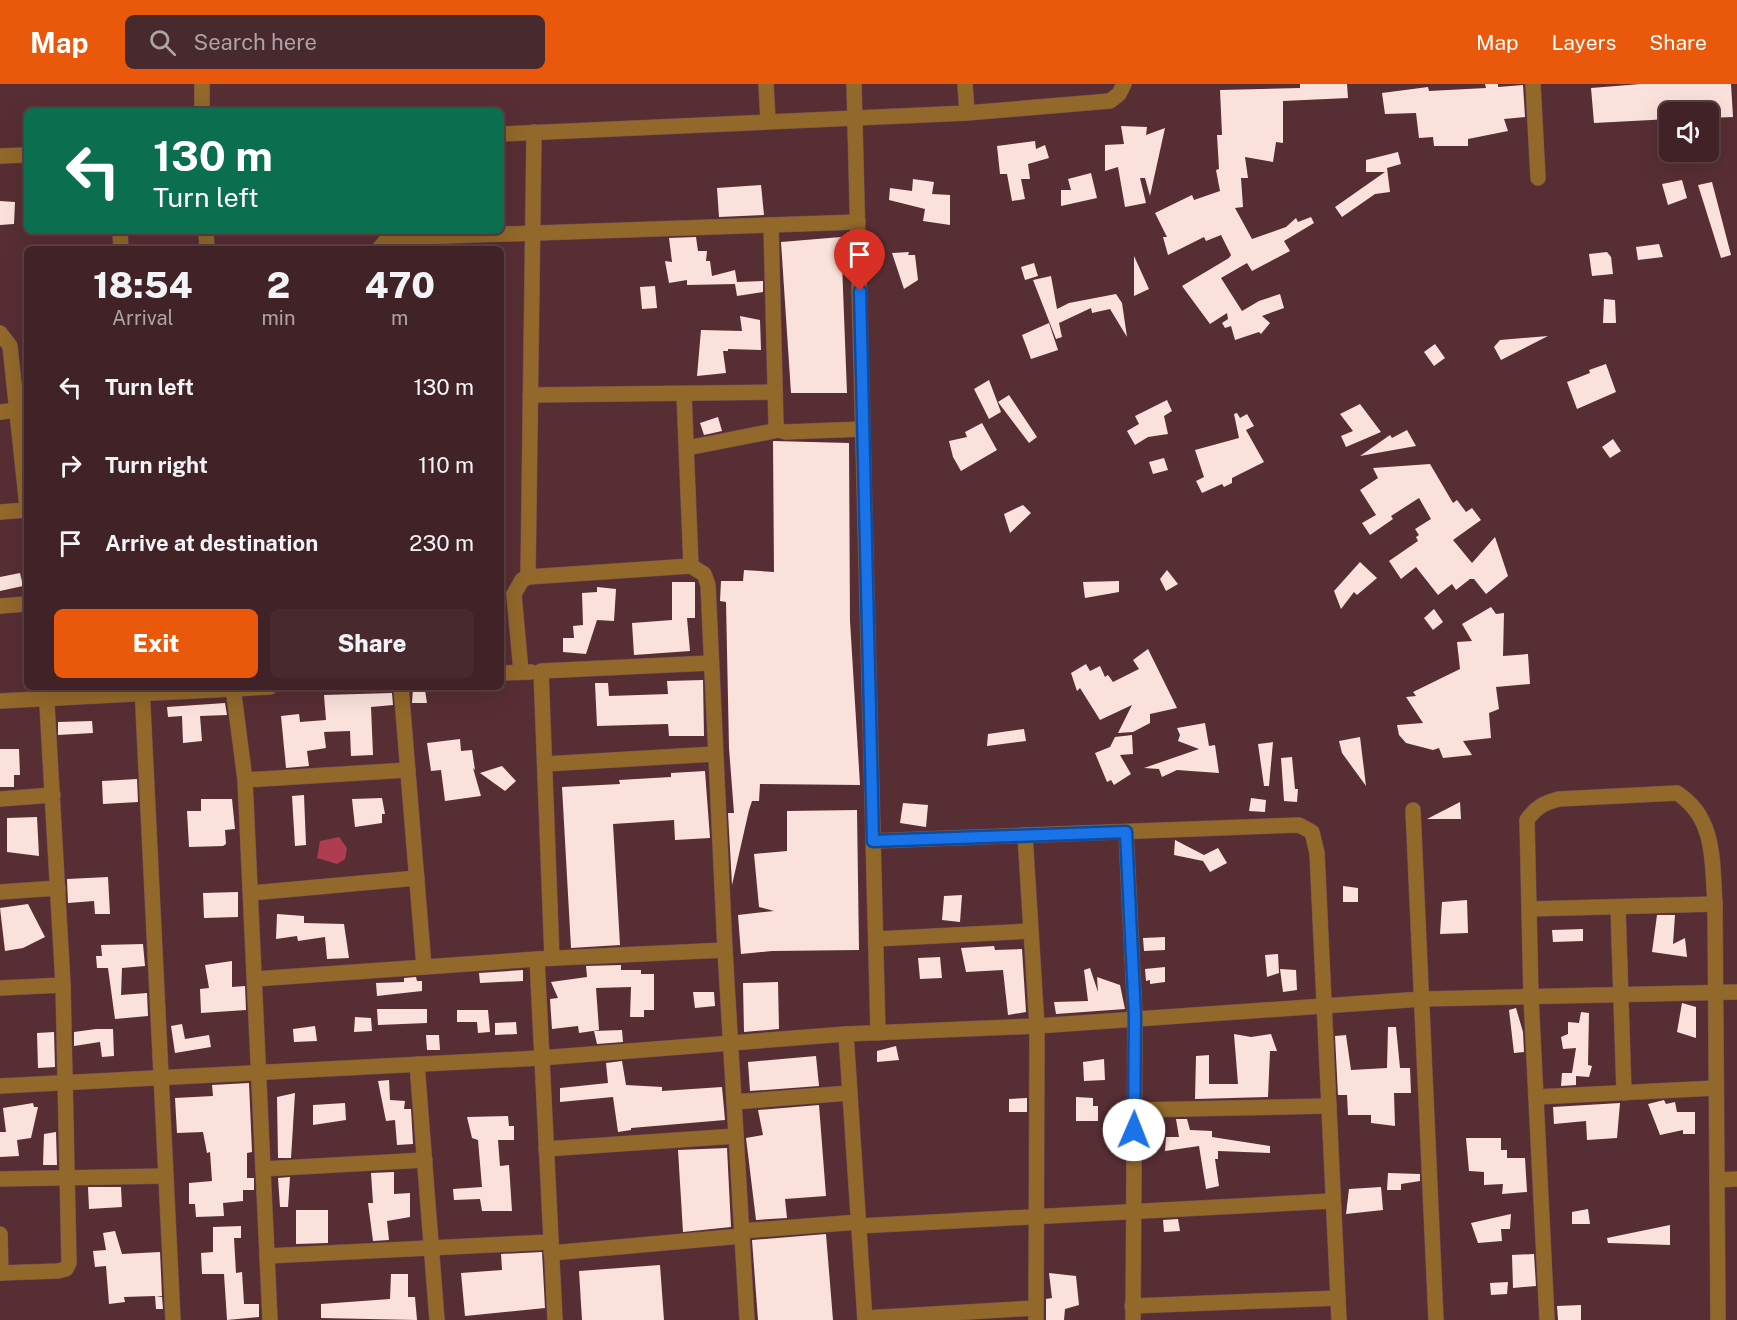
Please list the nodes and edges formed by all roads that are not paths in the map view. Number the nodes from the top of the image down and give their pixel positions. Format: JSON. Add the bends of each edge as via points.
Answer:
{"nodes":[{"id":1,"x":202,"y":84,"type":"edge"},
{"id":2,"x":766,"y":84,"type":"edge"},
{"id":3,"x":854,"y":84,"type":"edge"},
{"id":4,"x":965,"y":84,"type":"edge"},
{"id":5,"x":1124,"y":84,"type":"edge"},
{"id":6,"x":1533,"y":84,"type":"edge"},
{"id":7,"x":202,"y":108,"type":"edge"},
{"id":8,"x":967,"y":113,"type":"junction"},
{"id":9,"x":855,"y":117,"type":"junction"},
{"id":10,"x":768,"y":121,"type":"junction"},
{"id":11,"x":534,"y":132,"type":"junction"},
{"id":12,"x":504,"y":134,"type":"edge"},
{"id":13,"x":24,"y":155,"type":"edge"},
{"id":14,"x":0,"y":156,"type":"edge"},
{"id":15,"x":1538,"y":178,"type":"dead end"},
{"id":16,"x":858,"y":222,"type":"junction"},
{"id":17,"x":771,"y":225,"type":"junction"},
{"id":18,"x":533,"y":234,"type":"junction"},
{"id":19,"x":381,"y":246,"type":"edge"},
{"id":20,"x":0,"y":333,"type":"edge"},
{"id":21,"x":775,"y":393,"type":"junction"},
{"id":22,"x":684,"y":394,"type":"junction"},
{"id":23,"x":530,"y":395,"type":"junction"},
{"id":24,"x":18,"y":410,"type":"junction"},
{"id":25,"x":0,"y":412,"type":"edge"},
{"id":26,"x":863,"y":429,"type":"junction"},
{"id":27,"x":779,"y":430,"type":"junction"},
{"id":28,"x":687,"y":448,"type":"junction"},
{"id":29,"x":24,"y":458,"type":"edge"},
{"id":30,"x":24,"y":509,"type":"edge"},
{"id":31,"x":0,"y":512,"type":"edge"},
{"id":32,"x":691,"y":566,"type":"junction"},
{"id":33,"x":528,"y":577,"type":"junction"},
{"id":34,"x":24,"y":603,"type":"edge"},
{"id":35,"x":0,"y":606,"type":"edge"},
{"id":36,"x":710,"y":663,"type":"junction"},
{"id":37,"x":541,"y":671,"type":"junction"},
{"id":38,"x":521,"y":672,"type":"junction"},
{"id":39,"x":504,"y":674,"type":"edge"},
{"id":40,"x":142,"y":690,"type":"edge"},
{"id":41,"x":233,"y":690,"type":"edge"},
{"id":42,"x":401,"y":690,"type":"edge"},
{"id":43,"x":47,"y":692,"type":"edge"},
{"id":44,"x":0,"y":701,"type":"edge"},
{"id":45,"x":715,"y":754,"type":"junction"},
{"id":46,"x":545,"y":764,"type":"junction"},
{"id":47,"x":408,"y":770,"type":"junction"},
{"id":48,"x":245,"y":780,"type":"junction"},
{"id":49,"x":53,"y":795,"type":"junction"},
{"id":50,"x":0,"y":799,"type":"edge"},
{"id":51,"x":1413,"y":810,"type":"dead end"},
{"id":52,"x":1126,"y":832,"type":"junction"},
{"id":53,"x":1025,"y":835,"type":"junction"},
{"id":54,"x":873,"y":841,"type":"junction"},
{"id":55,"x":417,"y":878,"type":"junction"},
{"id":56,"x":58,"y":888,"type":"junction"},
{"id":57,"x":0,"y":892,"type":"edge"},
{"id":58,"x":251,"y":893,"type":"junction"},
{"id":59,"x":1715,"y":904,"type":"junction"},
{"id":60,"x":1618,"y":907,"type":"junction"},
{"id":61,"x":1529,"y":909,"type":"junction"},
{"id":62,"x":1031,"y":931,"type":"junction"},
{"id":63,"x":876,"y":939,"type":"junction"},
{"id":64,"x":725,"y":950,"type":"junction"},
{"id":65,"x":544,"y":958,"type":"junction"},
{"id":66,"x":424,"y":967,"type":"junction"},
{"id":67,"x":255,"y":979,"type":"junction"},
{"id":68,"x":63,"y":985,"type":"junction"},
{"id":69,"x":0,"y":988,"type":"edge"},
{"id":70,"x":1737,"y":992,"type":"edge"},
{"id":71,"x":1716,"y":993,"type":"junction"},
{"id":72,"x":1621,"y":995,"type":"junction"},
{"id":73,"x":1531,"y":997,"type":"junction"},
{"id":74,"x":1422,"y":999,"type":"junction"},
{"id":75,"x":1326,"y":1005,"type":"junction"},
{"id":76,"x":1135,"y":1017,"type":"junction"},
{"id":77,"x":1037,"y":1026,"type":"junction"},
{"id":78,"x":878,"y":1033,"type":"junction"},
{"id":79,"x":846,"y":1034,"type":"junction"},
{"id":80,"x":730,"y":1042,"type":"junction"},
{"id":81,"x":540,"y":1058,"type":"junction"},
{"id":82,"x":417,"y":1064,"type":"junction"},
{"id":83,"x":259,"y":1071,"type":"junction"},
{"id":84,"x":159,"y":1077,"type":"junction"},
{"id":85,"x":67,"y":1083,"type":"junction"},
{"id":86,"x":0,"y":1086,"type":"edge"},
{"id":87,"x":1716,"y":1088,"type":"junction"},
{"id":88,"x":850,"y":1093,"type":"junction"},
{"id":89,"x":1624,"y":1093,"type":"junction"},
{"id":90,"x":1536,"y":1097,"type":"junction"},
{"id":91,"x":734,"y":1102,"type":"junction"},
{"id":92,"x":1329,"y":1106,"type":"junction"},
{"id":93,"x":1134,"y":1110,"type":"junction"},
{"id":94,"x":736,"y":1136,"type":"junction"},
{"id":95,"x":546,"y":1149,"type":"junction"},
{"id":96,"x":425,"y":1160,"type":"junction"},
{"id":97,"x":263,"y":1169,"type":"junction"},
{"id":98,"x":165,"y":1176,"type":"junction"},
{"id":99,"x":67,"y":1178,"type":"junction"},
{"id":100,"x":0,"y":1179,"type":"edge"},
{"id":101,"x":1737,"y":1179,"type":"edge"},
{"id":102,"x":1717,"y":1180,"type":"junction"},
{"id":103,"x":1332,"y":1201,"type":"junction"},
{"id":104,"x":1132,"y":1213,"type":"junction"},
{"id":105,"x":1035,"y":1218,"type":"junction"},
{"id":106,"x":859,"y":1224,"type":"junction"},
{"id":107,"x":0,"y":1233,"type":"edge"},
{"id":108,"x":742,"y":1233,"type":"junction"},
{"id":109,"x":551,"y":1247,"type":"junction"},
{"id":110,"x":432,"y":1250,"type":"junction"},
{"id":111,"x":267,"y":1256,"type":"junction"},
{"id":112,"x":0,"y":1273,"type":"edge"},
{"id":113,"x":1338,"y":1298,"type":"junction"},
{"id":114,"x":1133,"y":1313,"type":"edge"},
{"id":115,"x":1036,"y":1314,"type":"edge"},
{"id":116,"x":865,"y":1319,"type":"edge"},
{"id":117,"x":173,"y":1320,"type":"edge"},
{"id":118,"x":270,"y":1320,"type":"edge"},
{"id":119,"x":437,"y":1320,"type":"edge"},
{"id":120,"x":555,"y":1320,"type":"edge"},
{"id":121,"x":747,"y":1320,"type":"edge"},
{"id":122,"x":1339,"y":1320,"type":"edge"},
{"id":123,"x":1436,"y":1320,"type":"edge"},
{"id":124,"x":1547,"y":1320,"type":"edge"},
{"id":125,"x":1718,"y":1320,"type":"edge"}],
"edges":[{"from":1,"to":7,"type":"street"},
{"from":2,"to":10,"type":"street"},
{"from":3,"to":9,"type":"street"},
{"from":4,"to":8,"type":"street"},
{"from":5,"to":8,"type":"street","via":[[1110,100]]},
{"from":6,"to":15,"type":"street"},
{"from":8,"to":9,"type":"street"},
{"from":9,"to":10,"type":"street"},
{"from":9,"to":16,"type":"street"},
{"from":10,"to":11,"type":"street"},
{"from":11,"to":12,"type":"street"},
{"from":11,"to":18,"type":"street"},
{"from":13,"to":14,"type":"street"},
{"from":16,"to":17,"type":"street"},
{"from":16,"to":26,"type":"street"},
{"from":17,"to":18,"type":"street"},
{"from":17,"to":21,"type":"street"},
{"from":18,"to":19,"type":"street","via":[[388,238]]},
{"from":18,"to":23,"type":"street"},
{"from":20,"to":24,"type":"street","via":[[10,346]]},
{"from":21,"to":22,"type":"street"},
{"from":21,"to":27,"type":"street"},
{"from":22,"to":23,"type":"street"},
{"from":22,"to":28,"type":"street"},
{"from":23,"to":33,"type":"street"},
{"from":24,"to":25,"type":"street"},
{"from":24,"to":29,"type":"street"},
{"from":26,"to":27,"type":"street"},
{"from":26,"to":54,"type":"street"},
{"from":27,"to":28,"type":"street"},
{"from":28,"to":32,"type":"street"},
{"from":30,"to":31,"type":"street"},
{"from":32,"to":33,"type":"street"},
{"from":32,"to":36,"type":"street","via":[[704,574],[708,585]]},
{"from":33,"to":38,"type":"street","via":[[514,594]]},
{"from":34,"to":35,"type":"street"},
{"from":36,"to":37,"type":"street"},
{"from":36,"to":45,"type":"street"},
{"from":37,"to":38,"type":"street"},
{"from":37,"to":46,"type":"street"},
{"from":38,"to":39,"type":"street"},
{"from":40,"to":43,"type":"street"},
{"from":40,"to":84,"type":"street"},
{"from":41,"to":48,"type":"street"},
{"from":42,"to":47,"type":"street"},
{"from":43,"to":44,"type":"street"},
{"from":43,"to":49,"type":"street"},
{"from":45,"to":46,"type":"street"},
{"from":45,"to":64,"type":"street"},
{"from":46,"to":65,"type":"street"},
{"from":47,"to":48,"type":"street"},
{"from":47,"to":55,"type":"street"},
{"from":48,"to":58,"type":"street"},
{"from":49,"to":50,"type":"street"},
{"from":49,"to":56,"type":"street"},
{"from":51,"to":74,"type":"street"},
{"from":52,"to":53,"type":"street"},
{"from":52,"to":75,"type":"street","via":[[1299,825],[1312,832],[1317,853]]},
{"from":52,"to":76,"type":"street"},
{"from":53,"to":54,"type":"street"},
{"from":53,"to":62,"type":"street"},
{"from":54,"to":63,"type":"street"},
{"from":55,"to":58,"type":"street"},
{"from":55,"to":66,"type":"street"},
{"from":56,"to":57,"type":"street"},
{"from":56,"to":68,"type":"street"},
{"from":58,"to":67,"type":"street"},
{"from":59,"to":60,"type":"street"},
{"from":59,"to":61,"type":"street","via":[[1710,836],[1689,800],[1677,793],[1559,799],[1534,810],[1527,820]]},
{"from":59,"to":71,"type":"street"},
{"from":60,"to":61,"type":"street"},
{"from":60,"to":72,"type":"street"},
{"from":61,"to":73,"type":"street"},
{"from":62,"to":63,"type":"street"},
{"from":62,"to":77,"type":"street"},
{"from":63,"to":78,"type":"street"},
{"from":64,"to":65,"type":"street"},
{"from":64,"to":80,"type":"street"},
{"from":65,"to":66,"type":"street"},
{"from":65,"to":81,"type":"street"},
{"from":66,"to":67,"type":"street"},
{"from":67,"to":83,"type":"street"},
{"from":68,"to":69,"type":"street"},
{"from":68,"to":85,"type":"street"},
{"from":70,"to":71,"type":"street"},
{"from":71,"to":72,"type":"street"},
{"from":71,"to":87,"type":"street"},
{"from":72,"to":73,"type":"street"},
{"from":72,"to":89,"type":"street"},
{"from":73,"to":74,"type":"street"},
{"from":73,"to":90,"type":"street"},
{"from":74,"to":75,"type":"street"},
{"from":74,"to":123,"type":"street"},
{"from":75,"to":76,"type":"street"},
{"from":75,"to":92,"type":"street"},
{"from":76,"to":77,"type":"street"},
{"from":76,"to":93,"type":"street"},
{"from":77,"to":78,"type":"street"},
{"from":77,"to":105,"type":"street"},
{"from":78,"to":79,"type":"street"},
{"from":79,"to":80,"type":"street"},
{"from":79,"to":88,"type":"street"},
{"from":80,"to":81,"type":"street"},
{"from":80,"to":91,"type":"street"},
{"from":81,"to":82,"type":"street"},
{"from":81,"to":95,"type":"street"},
{"from":82,"to":83,"type":"street"},
{"from":82,"to":96,"type":"street"},
{"from":83,"to":84,"type":"street"},
{"from":83,"to":97,"type":"street"},
{"from":84,"to":85,"type":"street"},
{"from":84,"to":98,"type":"street"},
{"from":85,"to":86,"type":"street"},
{"from":85,"to":99,"type":"street"},
{"from":87,"to":89,"type":"street"},
{"from":87,"to":102,"type":"street"},
{"from":88,"to":91,"type":"street"},
{"from":88,"to":106,"type":"street"},
{"from":89,"to":90,"type":"street"},
{"from":90,"to":124,"type":"street"},
{"from":91,"to":94,"type":"street"},
{"from":92,"to":93,"type":"street"},
{"from":92,"to":103,"type":"street"},
{"from":93,"to":104,"type":"street"},
{"from":94,"to":95,"type":"street"},
{"from":94,"to":108,"type":"street"},
{"from":95,"to":109,"type":"street"},
{"from":96,"to":97,"type":"street"},
{"from":96,"to":110,"type":"street"},
{"from":97,"to":111,"type":"street"},
{"from":98,"to":99,"type":"street"},
{"from":98,"to":117,"type":"street"},
{"from":99,"to":100,"type":"street"},
{"from":99,"to":112,"type":"street","via":[[69,1266],[58,1271]]},
{"from":101,"to":102,"type":"street"},
{"from":102,"to":125,"type":"street"},
{"from":103,"to":104,"type":"street"},
{"from":103,"to":113,"type":"street"},
{"from":104,"to":105,"type":"street"},
{"from":104,"to":114,"type":"street"},
{"from":105,"to":106,"type":"street"},
{"from":105,"to":115,"type":"street"},
{"from":106,"to":108,"type":"street"},
{"from":106,"to":116,"type":"street"},
{"from":107,"to":112,"type":"street"},
{"from":108,"to":109,"type":"street"},
{"from":108,"to":121,"type":"street"},
{"from":109,"to":110,"type":"street"},
{"from":109,"to":120,"type":"street"},
{"from":110,"to":111,"type":"street"},
{"from":110,"to":119,"type":"street"},
{"from":111,"to":118,"type":"street"},
{"from":113,"to":114,"type":"street"},
{"from":113,"to":122,"type":"street"},
{"from":115,"to":116,"type":"street"}]}
